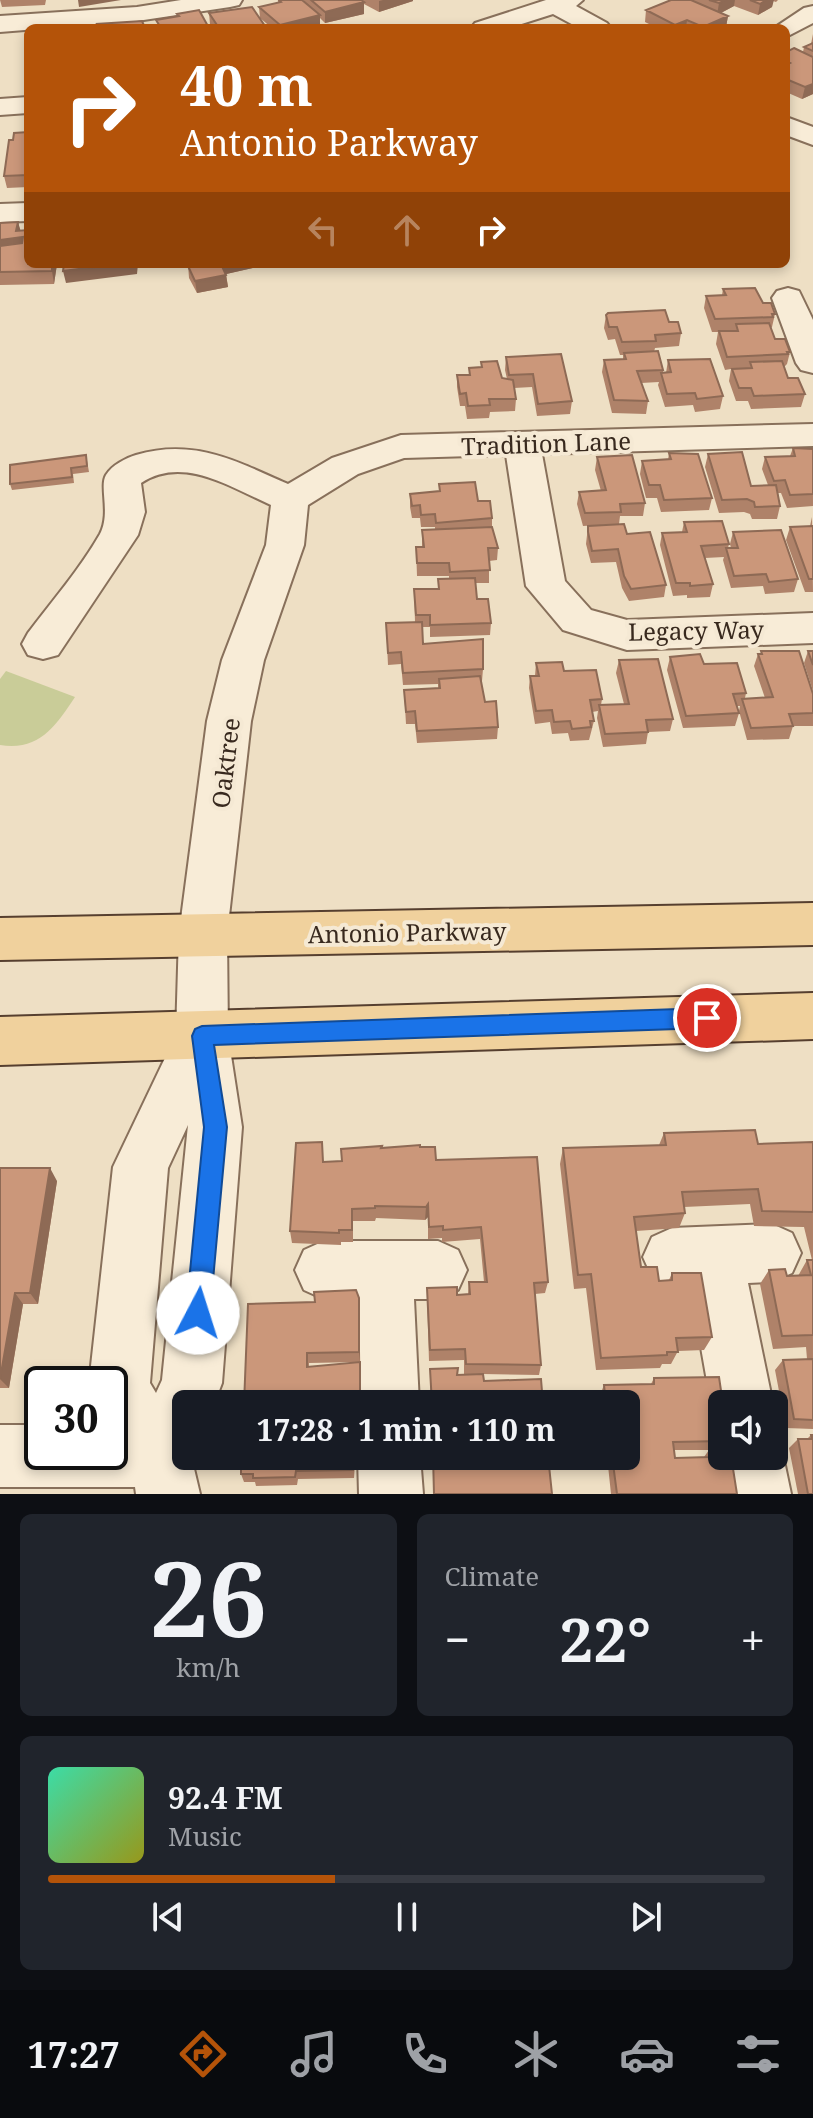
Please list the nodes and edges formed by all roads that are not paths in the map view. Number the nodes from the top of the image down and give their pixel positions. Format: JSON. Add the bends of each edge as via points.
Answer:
{"nodes":[{"id":1,"x":230,"y":0,"type":"edge"},
{"id":2,"x":564,"y":3,"type":"edge"},
{"id":3,"x":813,"y":13,"type":"edge"},
{"id":4,"x":0,"y":24,"type":"edge"},
{"id":5,"x":60,"y":24,"type":"edge"},
{"id":6,"x":497,"y":24,"type":"edge"},
{"id":7,"x":593,"y":24,"type":"edge"},
{"id":8,"x":24,"y":25,"type":"edge"},
{"id":9,"x":790,"y":27,"type":"edge"},
{"id":10,"x":24,"y":105,"type":"edge"},
{"id":11,"x":0,"y":107,"type":"edge"},
{"id":12,"x":790,"y":127,"type":"edge"},
{"id":13,"x":813,"y":137,"type":"edge"},
{"id":14,"x":24,"y":212,"type":"edge"},
{"id":15,"x":0,"y":213,"type":"edge"},
{"id":16,"x":788,"y":298,"type":"dead end"},
{"id":17,"x":813,"y":363,"type":"edge"},
{"id":18,"x":813,"y":435,"type":"edge"},
{"id":19,"x":522,"y":445,"type":"junction"},
{"id":20,"x":290,"y":499,"type":"junction"},
{"id":21,"x":813,"y":628,"type":"edge"},
{"id":22,"x":43,"y":644,"type":"dead end"},
{"id":23,"x":813,"y":924,"type":"edge"},
{"id":24,"x":203,"y":934,"type":"junction"},
{"id":25,"x":0,"y":939,"type":"edge"},
{"id":26,"x":813,"y":1016,"type":"edge"},
{"id":27,"x":202,"y":1036,"type":"junction"},
{"id":28,"x":0,"y":1041,"type":"edge"},
{"id":29,"x":772,"y":1253,"type":"dead end"},
{"id":30,"x":324,"y":1270,"type":"dead end"},
{"id":31,"x":390,"y":1390,"type":"edge"},
{"id":32,"x":737,"y":1390,"type":"edge"},
{"id":33,"x":0,"y":1456,"type":"edge"},
{"id":34,"x":390,"y":1470,"type":"edge"},
{"id":35,"x":755,"y":1470,"type":"edge"},
{"id":36,"x":163,"y":1475,"type":"edge"},
{"id":37,"x":391,"y":1494,"type":"edge"},
{"id":38,"x":759,"y":1494,"type":"edge"}],
"edges":[{"from":1,"to":5,"type":"street"},
{"from":2,"to":6,"type":"street"},
{"from":2,"to":7,"type":"street"},
{"from":3,"to":9,"type":"street"},
{"from":4,"to":8,"type":"street"},
{"from":10,"to":11,"type":"street"},
{"from":12,"to":13,"type":"street"},
{"from":14,"to":15,"type":"street"},
{"from":16,"to":17,"type":"street"},
{"from":18,"to":19,"type":"street","name":"Tradition Lane"},
{"from":19,"to":20,"type":"street","name":"Tradition Lane","via":[[401,447],[345,466]]},
{"from":19,"to":21,"type":"street","name":"Legacy Way","via":[[546,586],[577,620],[627,635]]},
{"from":20,"to":22,"type":"street","via":[[201,461],[170,457],[137,466],[122,479],[126,512],[119,535]]},
{"from":20,"to":24,"type":"street","name":"Oaktree","via":[[285,545],[243,660],[229,721]]},
{"from":23,"to":24,"type":"main road","name":"Antonio Parkway"},
{"from":24,"to":25,"type":"main road","name":"Antonio Parkway"},
{"from":24,"to":27,"type":"street","name":"Oaktree"},
{"from":26,"to":27,"type":"main road"},
{"from":27,"to":28,"type":"main road"},
{"from":27,"to":36,"type":"street","name":"Oaktree","via":[[215,1127],[192,1383]]},
{"from":27,"to":36,"type":"street","via":[[141,1167],[119,1389]]},
{"from":29,"to":32,"type":"street","via":[[693,1257]]},
{"from":30,"to":31,"type":"street","via":[[411,1270]]},
{"from":33,"to":36,"type":"street"},
{"from":34,"to":37,"type":"street"},
{"from":35,"to":38,"type":"street"}]}
